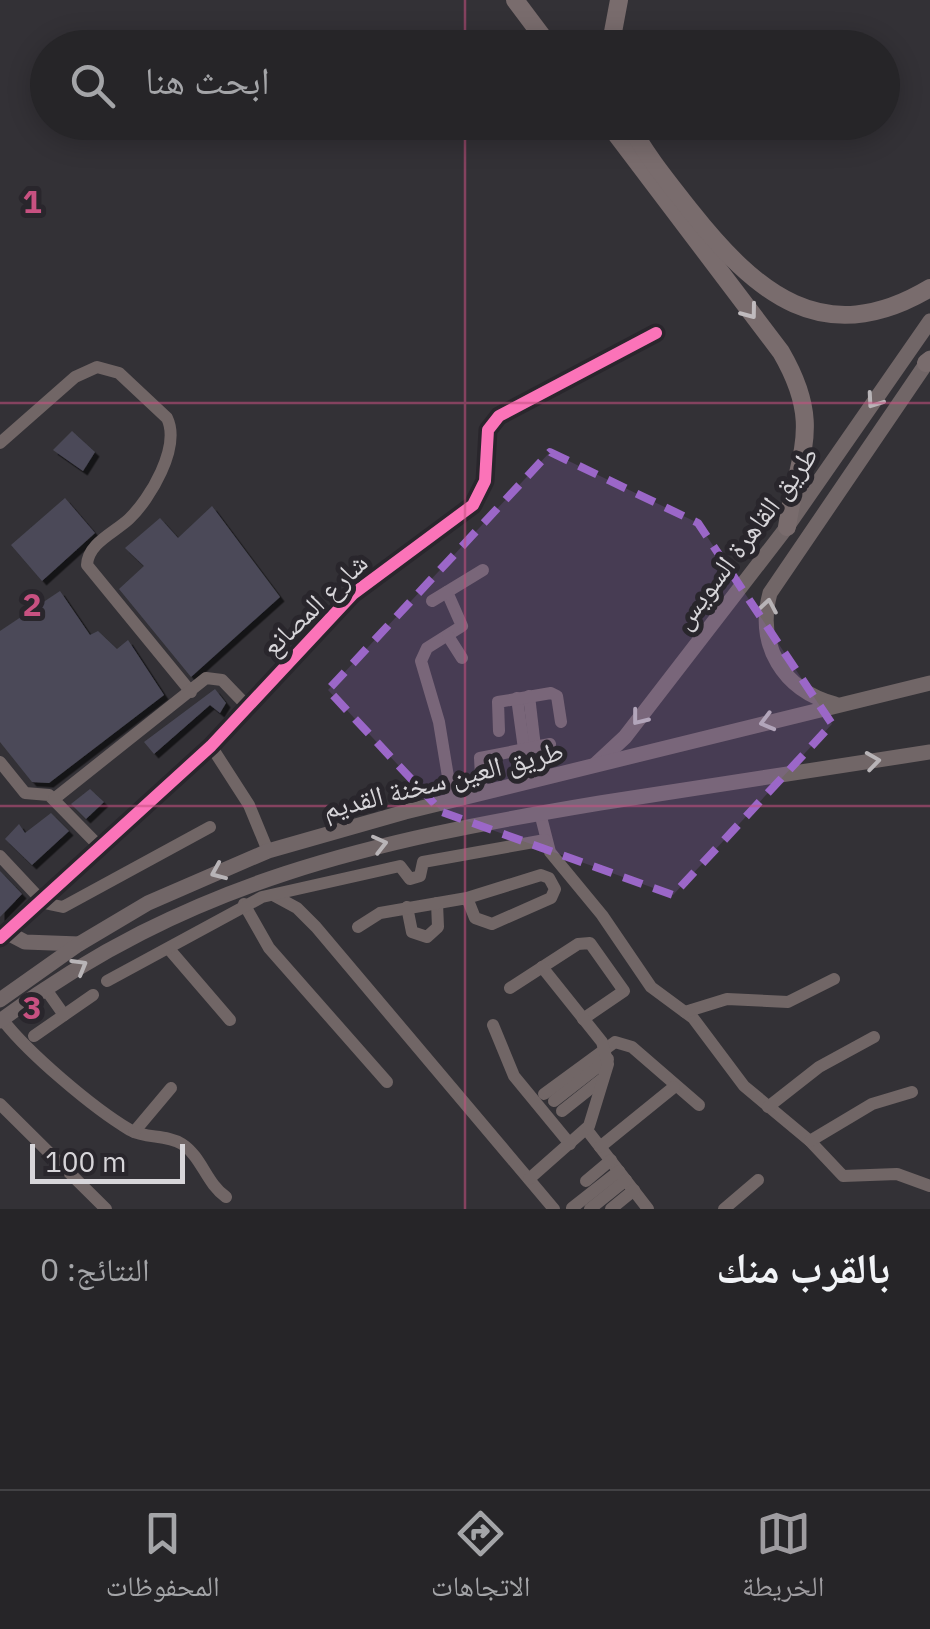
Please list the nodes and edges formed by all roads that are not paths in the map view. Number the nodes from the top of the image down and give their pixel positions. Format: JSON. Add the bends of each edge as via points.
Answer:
{"nodes":[{"id":1,"x":515,"y":0,"type":"edge"},
{"id":2,"x":619,"y":0,"type":"edge"},
{"id":3,"x":538,"y":30,"type":"edge"},
{"id":4,"x":613,"y":30,"type":"edge"},
{"id":5,"x":621,"y":140,"type":"edge"},
{"id":6,"x":641,"y":140,"type":"edge"},
{"id":7,"x":930,"y":288,"type":"edge"},
{"id":8,"x":930,"y":321,"type":"edge"},
{"id":9,"x":656,"y":333,"type":"dead end"},
{"id":10,"x":929,"y":360,"type":"edge"},
{"id":11,"x":0,"y":443,"type":"edge"},
{"id":12,"x":786,"y":527,"type":"junction"},
{"id":13,"x":483,"y":570,"type":"dead end"},
{"id":14,"x":447,"y":592,"type":"junction"},
{"id":15,"x":432,"y":601,"type":"dead end"},
{"id":16,"x":448,"y":636,"type":"junction"},
{"id":17,"x":462,"y":658,"type":"dead end"},
{"id":18,"x":930,"y":684,"type":"edge"},
{"id":19,"x":190,"y":692,"type":"junction"},
{"id":20,"x":523,"y":697,"type":"junction"},
{"id":21,"x":835,"y":704,"type":"junction"},
{"id":22,"x":248,"y":706,"type":"junction"},
{"id":23,"x":561,"y":722,"type":"dead end"},
{"id":24,"x":499,"y":731,"type":"dead end"},
{"id":25,"x":211,"y":746,"type":"junction"},
{"id":26,"x":930,"y":752,"type":"edge"},
{"id":27,"x":0,"y":762,"type":"edge"},
{"id":28,"x":586,"y":771,"type":"junction"},
{"id":29,"x":482,"y":794,"type":"junction"},
{"id":30,"x":54,"y":799,"type":"junction"},
{"id":31,"x":452,"y":801,"type":"junction"},
{"id":32,"x":540,"y":813,"type":"junction"},
{"id":33,"x":210,"y":826,"type":"dead end"},
{"id":34,"x":545,"y":840,"type":"junction"},
{"id":35,"x":98,"y":846,"type":"junction"},
{"id":36,"x":268,"y":851,"type":"junction"},
{"id":37,"x":0,"y":856,"type":"edge"},
{"id":38,"x":414,"y":878,"type":"junction"},
{"id":39,"x":256,"y":880,"type":"junction"},
{"id":40,"x":237,"y":888,"type":"junction"},
{"id":41,"x":271,"y":894,"type":"junction"},
{"id":42,"x":467,"y":898,"type":"junction"},
{"id":43,"x":40,"y":900,"type":"junction"},
{"id":44,"x":420,"y":905,"type":"junction"},
{"id":45,"x":246,"y":907,"type":"junction"},
{"id":46,"x":358,"y":927,"type":"dead end"},
{"id":47,"x":2,"y":931,"type":"edge"},
{"id":48,"x":78,"y":944,"type":"junction"},
{"id":49,"x":169,"y":949,"type":"junction"},
{"id":50,"x":542,"y":967,"type":"junction"},
{"id":51,"x":834,"y":978,"type":"dead end"},
{"id":52,"x":107,"y":981,"type":"dead end"},
{"id":53,"x":45,"y":988,"type":"junction"},
{"id":54,"x":510,"y":988,"type":"dead end"},
{"id":55,"x":93,"y":995,"type":"dead end"},
{"id":56,"x":0,"y":1000,"type":"edge"},
{"id":57,"x":685,"y":1012,"type":"junction"},
{"id":58,"x":64,"y":1015,"type":"junction"},
{"id":59,"x":583,"y":1019,"type":"junction"},
{"id":60,"x":1,"y":1020,"type":"edge"},
{"id":61,"x":230,"y":1020,"type":"dead end"},
{"id":62,"x":493,"y":1025,"type":"dead end"},
{"id":63,"x":34,"y":1036,"type":"dead end"},
{"id":64,"x":874,"y":1037,"type":"dead end"},
{"id":65,"x":606,"y":1053,"type":"junction"},
{"id":66,"x":604,"y":1079,"type":"junction"},
{"id":67,"x":387,"y":1082,"type":"dead end"},
{"id":68,"x":674,"y":1087,"type":"junction"},
{"id":69,"x":171,"y":1088,"type":"dead end"},
{"id":70,"x":912,"y":1092,"type":"dead end"},
{"id":71,"x":0,"y":1104,"type":"edge"},
{"id":72,"x":699,"y":1105,"type":"dead end"},
{"id":73,"x":768,"y":1107,"type":"junction"},
{"id":74,"x":586,"y":1130,"type":"junction"},
{"id":75,"x":134,"y":1132,"type":"junction"},
{"id":76,"x":810,"y":1141,"type":"junction"},
{"id":77,"x":570,"y":1144,"type":"junction"},
{"id":78,"x":600,"y":1147,"type":"junction"},
{"id":79,"x":528,"y":1179,"type":"junction"},
{"id":80,"x":758,"y":1180,"type":"dead end"},
{"id":81,"x":586,"y":1181,"type":"dead end"},
{"id":82,"x":930,"y":1186,"type":"edge"},
{"id":83,"x":630,"y":1188,"type":"edge"},
{"id":84,"x":226,"y":1197,"type":"dead end"},
{"id":85,"x":572,"y":1208,"type":"edge"},
{"id":86,"x":106,"y":1209,"type":"edge"},
{"id":87,"x":554,"y":1209,"type":"edge"},
{"id":88,"x":590,"y":1209,"type":"edge"},
{"id":89,"x":610,"y":1209,"type":"edge"},
{"id":90,"x":724,"y":1209,"type":"edge"}],
"edges":[{"from":1,"to":3,"type":"highway"},
{"from":2,"to":4,"type":"highway"},
{"from":5,"to":12,"type":"highway","one_way":true,"via":[[780,352],[799,388],[807,442]]},
{"from":6,"to":7,"type":"highway","via":[[728,258],[780,298],[855,313]]},
{"from":8,"to":12,"type":"main road","name":"طريق القاهرة السويس","one_way":true},
{"from":9,"to":22,"type":"street","name":"شارع المصانع","via":[[499,416],[488,430],[485,482],[473,504],[354,594]]},
{"from":21,"to":10,"type":"main road","name":"طريق القاهرة السويس","one_way":true,"via":[[804,691],[780,668],[767,637],[767,604],[780,573]]},
{"from":11,"to":19,"type":"street","via":[[96,366],[120,373],[167,418],[172,438],[146,495],[90,551],[87,565]]},
{"from":12,"to":28,"type":"main road","name":"طريق القاهرة السويس","one_way":true,"via":[[625,737]]},
{"from":13,"to":14,"type":"street"},
{"from":14,"to":15,"type":"street"},
{"from":14,"to":16,"type":"street","via":[[463,621]]},
{"from":16,"to":17,"type":"street"},
{"from":16,"to":31,"type":"street","via":[[427,648],[421,661],[440,722]]},
{"from":18,"to":21,"type":"main road","name":"طريق العين سخنة القديم"},
{"from":19,"to":22,"type":"street","via":[[206,678],[219,678]]},
{"from":19,"to":30,"type":"street"},
{"from":20,"to":23,"type":"street","via":[[557,696]]},
{"from":20,"to":24,"type":"street","via":[[497,704]]},
{"from":20,"to":29,"type":"street","via":[[536,746],[480,758]]},
{"from":21,"to":28,"type":"main road","name":"طريق العين سخنة القديم","one_way":true},
{"from":22,"to":25,"type":"street","name":"شارع المصانع"},
{"from":25,"to":35,"type":"street","name":"شارع المصانع"},
{"from":25,"to":36,"type":"street"},
{"from":32,"to":26,"type":"main road","name":"طريق العين سخنة القديم","one_way":true},
{"from":27,"to":30,"type":"street","via":[[25,792]]},
{"from":28,"to":29,"type":"main road","name":"طريق العين سخنة القديم"},
{"from":29,"to":31,"type":"main road","name":"طريق العين سخنة القديم"},
{"from":30,"to":35,"type":"street"},
{"from":31,"to":36,"type":"main road","name":"طريق العين سخنة القديم"},
{"from":32,"to":34,"type":"street"},
{"from":39,"to":32,"type":"main road","name":"طريق العين سخنة القديم","one_way":true,"via":[[410,837]]},
{"from":33,"to":43,"type":"street","via":[[70,905]]},
{"from":34,"to":38,"type":"street","via":[[423,862]]},
{"from":34,"to":57,"type":"street","via":[[646,980]]},
{"from":35,"to":43,"type":"street","name":"شارع المصانع"},
{"from":36,"to":48,"type":"main road","name":"طريق العين سخنة القديم","one_way":true,"via":[[148,903]]},
{"from":37,"to":43,"type":"street"},
{"from":38,"to":41,"type":"street","via":[[400,866]]},
{"from":38,"to":44,"type":"street"},
{"from":39,"to":40,"type":"main road","name":"طريق العين سخنة القديم"},
{"from":39,"to":41,"type":"street"},
{"from":40,"to":45,"type":"street"},
{"from":53,"to":40,"type":"main road","name":"طريق العين سخنة القديم","one_way":true,"via":[[152,925]]},
{"from":41,"to":45,"type":"street"},
{"from":41,"to":79,"type":"street","via":[[306,916]]},
{"from":42,"to":42,"type":"street","via":[[541,875],[555,888],[552,898],[492,924],[475,918]]},
{"from":42,"to":44,"type":"street"},
{"from":43,"to":47,"type":"street","name":"شارع المصانع"},
{"from":44,"to":46,"type":"street","via":[[380,913]]},
{"from":45,"to":49,"type":"street"},
{"from":45,"to":67,"type":"street","via":[[269,948]]},
{"from":47,"to":48,"type":"main road","via":[[25,942]]},
{"from":48,"to":56,"type":"main road","name":"طريق العين سخنة القديم"},
{"from":49,"to":52,"type":"street"},
{"from":49,"to":61,"type":"street"},
{"from":50,"to":54,"type":"street"},
{"from":50,"to":59,"type":"street"},
{"from":50,"to":59,"type":"street","via":[[580,942],[593,944],[624,993]]},
{"from":51,"to":57,"type":"street","via":[[788,1002],[728,998]]},
{"from":53,"to":58,"type":"street"},
{"from":53,"to":60,"type":"main road","name":"طريق العين سخنة القديم"},
{"from":55,"to":58,"type":"street"},
{"from":57,"to":73,"type":"street"},
{"from":58,"to":63,"type":"street"},
{"from":59,"to":65,"type":"street"},
{"from":60,"to":75,"type":"street"},
{"from":62,"to":77,"type":"street","via":[[514,1076]]},
{"from":64,"to":73,"type":"street","via":[[819,1067]]},
{"from":65,"to":66,"type":"street"},
{"from":65,"to":66,"type":"street","via":[[554,1102]]},
{"from":65,"to":68,"type":"street","via":[[615,1042],[632,1047]]},
{"from":66,"to":74,"type":"street"},
{"from":68,"to":72,"type":"street"},
{"from":68,"to":78,"type":"street"},
{"from":69,"to":75,"type":"street"},
{"from":70,"to":76,"type":"street","via":[[872,1104]]},
{"from":71,"to":86,"type":"street"},
{"from":73,"to":76,"type":"street"},
{"from":74,"to":77,"type":"street"},
{"from":74,"to":78,"type":"street"},
{"from":75,"to":84,"type":"street","via":[[183,1144]]},
{"from":76,"to":82,"type":"street","via":[[842,1176],[896,1174]]},
{"from":77,"to":79,"type":"street"},
{"from":78,"to":83,"type":"street"},
{"from":79,"to":87,"type":"street"},
{"from":80,"to":90,"type":"street"},
{"from":81,"to":83,"type":"street"},
{"from":83,"to":85,"type":"street"},
{"from":83,"to":88,"type":"street"},
{"from":83,"to":89,"type":"street"}]}
